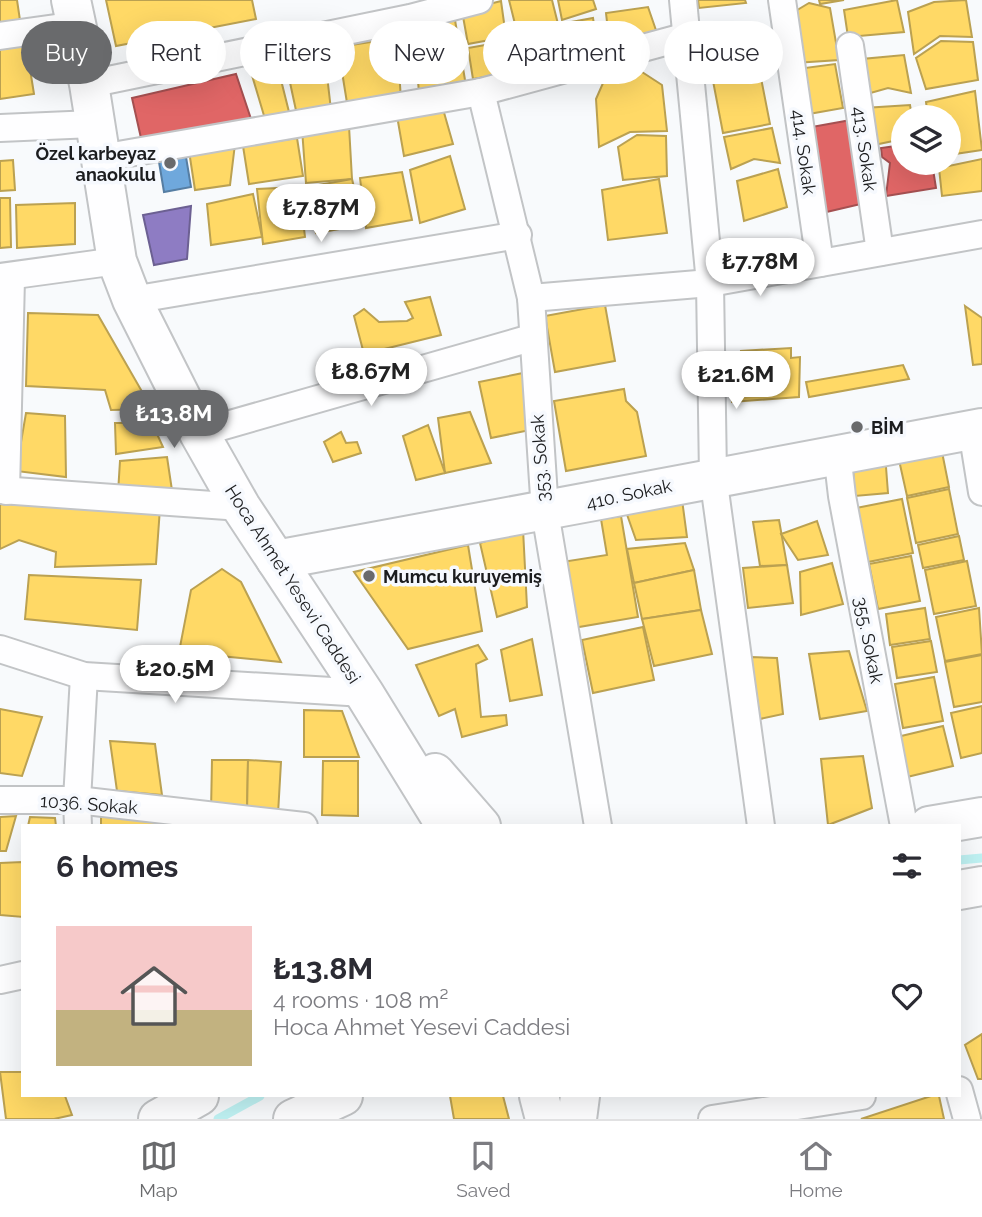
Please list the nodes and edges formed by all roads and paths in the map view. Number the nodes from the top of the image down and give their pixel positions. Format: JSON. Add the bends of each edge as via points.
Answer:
{"nodes":[{"id":1,"x":479,"y":0,"type":"edge"},
{"id":2,"x":682,"y":0,"type":"edge"},
{"id":3,"x":782,"y":0,"type":"edge"},
{"id":4,"x":74,"y":13,"type":"edge"},
{"id":5,"x":685,"y":21,"type":"edge"},
{"id":6,"x":0,"y":36,"type":"edge"},
{"id":7,"x":664,"y":42,"type":"edge"},
{"id":8,"x":850,"y":46,"type":"dead end"},
{"id":9,"x":112,"y":79,"type":"edge"},
{"id":10,"x":89,"y":84,"type":"edge"},
{"id":11,"x":691,"y":84,"type":"edge"},
{"id":12,"x":481,"y":92,"type":"junction"},
{"id":13,"x":0,"y":128,"type":"edge"},
{"id":14,"x":97,"y":141,"type":"junction"},
{"id":15,"x":982,"y":234,"type":"edge"},
{"id":16,"x":518,"y":235,"type":"junction"},
{"id":17,"x":880,"y":252,"type":"junction"},
{"id":18,"x":117,"y":261,"type":"junction"},
{"id":19,"x":820,"y":263,"type":"junction"},
{"id":20,"x":6,"y":278,"type":"edge"},
{"id":21,"x":710,"y":283,"type":"junction"},
{"id":22,"x":531,"y":298,"type":"junction"},
{"id":23,"x":132,"y":300,"type":"junction"},
{"id":24,"x":531,"y":338,"type":"junction"},
{"id":25,"x":977,"y":429,"type":"edge"},
{"id":26,"x":198,"y":433,"type":"junction"},
{"id":27,"x":837,"y":453,"type":"junction"},
{"id":28,"x":713,"y":476,"type":"junction"},
{"id":29,"x":3,"y":490,"type":"edge"},
{"id":30,"x":982,"y":492,"type":"edge"},
{"id":31,"x":241,"y":507,"type":"junction"},
{"id":32,"x":545,"y":512,"type":"junction"},
{"id":33,"x":276,"y":561,"type":"junction"},
{"id":34,"x":0,"y":649,"type":"edge"},
{"id":35,"x":84,"y":676,"type":"junction"},
{"id":36,"x":364,"y":693,"type":"junction"},
{"id":37,"x":0,"y":800,"type":"edge"},
{"id":38,"x":78,"y":813,"type":"edge"},
{"id":39,"x":982,"y":817,"type":"edge"},
{"id":40,"x":269,"y":824,"type":"edge"},
{"id":41,"x":445,"y":824,"type":"edge"},
{"id":42,"x":479,"y":824,"type":"edge"},
{"id":43,"x":598,"y":824,"type":"edge"},
{"id":44,"x":761,"y":824,"type":"edge"},
{"id":45,"x":904,"y":824,"type":"edge"},
{"id":46,"x":941,"y":824,"type":"edge"},
{"id":47,"x":982,"y":886,"type":"edge"},
{"id":48,"x":961,"y":890,"type":"edge"},
{"id":49,"x":21,"y":975,"type":"edge"},
{"id":50,"x":0,"y":980,"type":"edge"},
{"id":51,"x":197,"y":1097,"type":"edge"},
{"id":52,"x":341,"y":1097,"type":"edge"},
{"id":53,"x":539,"y":1097,"type":"edge"},
{"id":54,"x":580,"y":1097,"type":"edge"},
{"id":55,"x":855,"y":1097,"type":"edge"},
{"id":56,"x":961,"y":1097,"type":"edge"},
{"id":57,"x":158,"y":1119,"type":"edge"},
{"id":58,"x":293,"y":1119,"type":"edge"},
{"id":59,"x":545,"y":1119,"type":"edge"},
{"id":60,"x":577,"y":1119,"type":"edge"},
{"id":61,"x":712,"y":1119,"type":"edge"},
{"id":62,"x":967,"y":1119,"type":"edge"}],
"edges":[{"from":1,"to":9,"type":"street"},
{"from":2,"to":5,"type":"street"},
{"from":3,"to":19,"type":"street","name":"414. Sokak"},
{"from":4,"to":6,"type":"street"},
{"from":7,"to":12,"type":"street"},
{"from":8,"to":17,"type":"street","name":"413. Sokak"},
{"from":10,"to":14,"type":"main road","name":"Hoca Ahmet Yesevi Caddesi"},
{"from":11,"to":21,"type":"street"},
{"from":12,"to":14,"type":"street"},
{"from":12,"to":16,"type":"street","name":"353. Sokak"},
{"from":13,"to":14,"type":"street"},
{"from":14,"to":18,"type":"main road","name":"Hoca Ahmet Yesevi Caddesi"},
{"from":15,"to":17,"type":"street"},
{"from":16,"to":22,"type":"street","name":"353. Sokak"},
{"from":16,"to":23,"type":"street"},
{"from":17,"to":19,"type":"street"},
{"from":18,"to":20,"type":"street"},
{"from":18,"to":23,"type":"main road","name":"Hoca Ahmet Yesevi Caddesi"},
{"from":19,"to":21,"type":"street"},
{"from":20,"to":29,"type":"street"},
{"from":21,"to":22,"type":"street"},
{"from":21,"to":28,"type":"street"},
{"from":22,"to":24,"type":"street","name":"353. Sokak"},
{"from":23,"to":26,"type":"main road","name":"Hoca Ahmet Yesevi Caddesi"},
{"from":24,"to":26,"type":"street"},
{"from":24,"to":32,"type":"street","name":"353. Sokak"},
{"from":25,"to":27,"type":"main road","name":"410. Sokak"},
{"from":25,"to":30,"type":"street"},
{"from":26,"to":31,"type":"main road","name":"Hoca Ahmet Yesevi Caddesi"},
{"from":27,"to":28,"type":"main road","name":"410. Sokak"},
{"from":27,"to":45,"type":"street","name":"355. Sokak"},
{"from":28,"to":32,"type":"main road","name":"410. Sokak"},
{"from":28,"to":44,"type":"street"},
{"from":29,"to":31,"type":"street"},
{"from":31,"to":33,"type":"main road","name":"Hoca Ahmet Yesevi Caddesi"},
{"from":32,"to":33,"type":"main road","name":"410. Sokak"},
{"from":32,"to":43,"type":"street","name":"353. Sokak"},
{"from":33,"to":36,"type":"main road","name":"Hoca Ahmet Yesevi Caddesi"},
{"from":34,"to":35,"type":"street"},
{"from":35,"to":36,"type":"street"},
{"from":35,"to":38,"type":"street"},
{"from":36,"to":41,"type":"main road"},
{"from":36,"to":42,"type":"main road"},
{"from":37,"to":38,"type":"street","name":"1036. Sokak"},
{"from":38,"to":40,"type":"street","name":"1036. Sokak"},
{"from":39,"to":46,"type":"main road"},
{"from":47,"to":48,"type":"main road"},
{"from":49,"to":50,"type":"street"},
{"from":51,"to":57,"type":"main road"},
{"from":52,"to":58,"type":"main road"},
{"from":53,"to":59,"type":"main road"},
{"from":54,"to":60,"type":"main road"},
{"from":55,"to":61,"type":"street"},
{"from":56,"to":62,"type":"street"}]}
